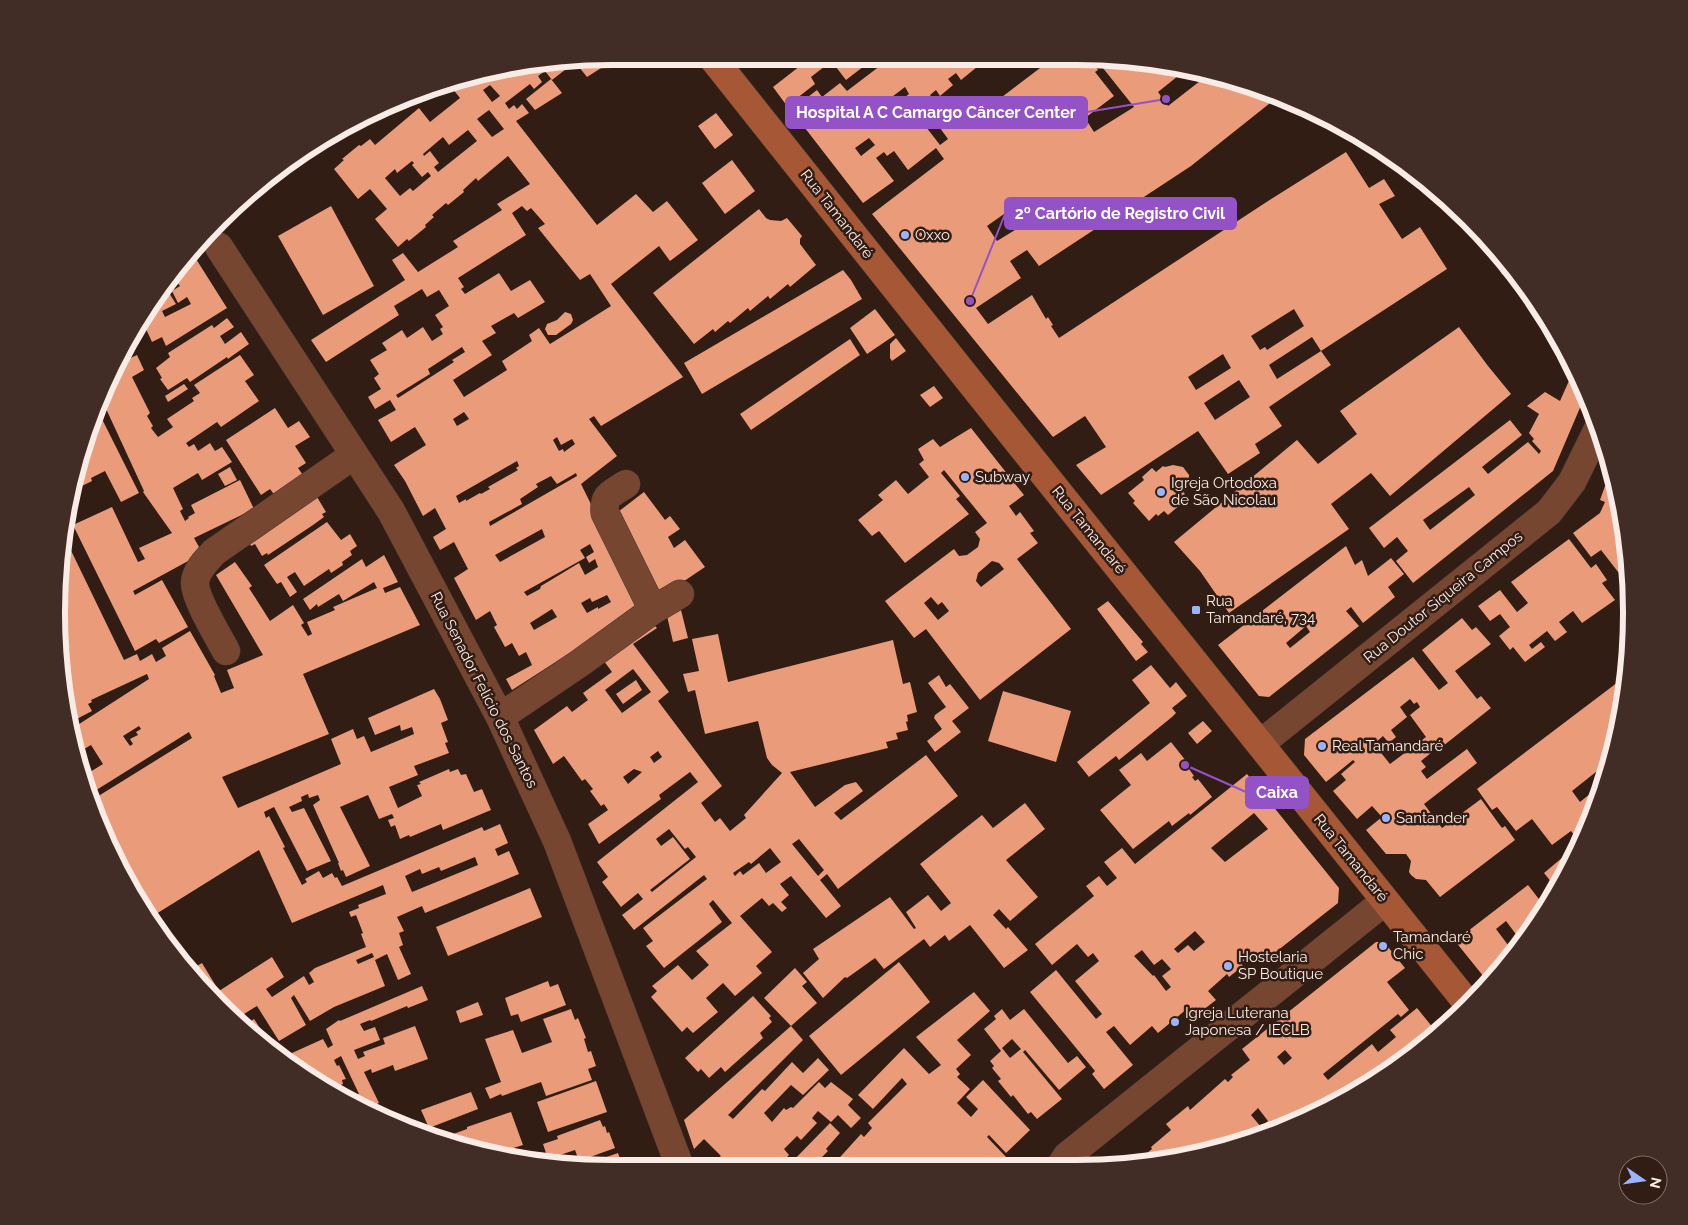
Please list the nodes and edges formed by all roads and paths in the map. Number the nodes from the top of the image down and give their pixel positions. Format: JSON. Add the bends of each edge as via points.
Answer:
{"nodes":[{"id":1,"x":719,"y":65,"type":"edge"},
{"id":2,"x":219,"y":247,"type":"dead end"},
{"id":3,"x":1594,"y":437,"type":"edge"},
{"id":4,"x":354,"y":455,"type":"junction"},
{"id":5,"x":626,"y":484,"type":"dead end"},
{"id":6,"x":680,"y":594,"type":"dead end"},
{"id":7,"x":653,"y":610,"type":"junction"},
{"id":8,"x":226,"y":651,"type":"dead end"},
{"id":9,"x":500,"y":716,"type":"junction"},
{"id":10,"x":1260,"y":744,"type":"junction"},
{"id":11,"x":1385,"y":900,"type":"junction"},
{"id":12,"x":1464,"y":999,"type":"edge"},
{"id":13,"x":677,"y":1160,"type":"edge"},
{"id":14,"x":1064,"y":1160,"type":"edge"}],
"edges":[{"from":1,"to":10,"type":"street","name":"Rua Tamandaré"},
{"from":2,"to":4,"type":"street","name":"Rua Senador Felício dos Santos"},
{"from":3,"to":10,"type":"street","name":"Rua Doutor Siqueira Campos","via":[[1572,482],[1549,512]]},
{"from":4,"to":8,"type":"street","via":[[214,552],[200,568],[195,582],[197,596]]},
{"from":4,"to":9,"type":"street","name":"Rua Senador Felício dos Santos","via":[[391,511]]},
{"from":5,"to":7,"type":"street","via":[[606,498],[605,513]]},
{"from":6,"to":7,"type":"street"},
{"from":7,"to":9,"type":"street"},
{"from":9,"to":13,"type":"street","name":"Rua Senador Felício dos Santos","via":[[557,840]]},
{"from":10,"to":11,"type":"street","name":"Rua Tamandaré"},
{"from":11,"to":12,"type":"street","name":"Rua Tamandaré"},
{"from":11,"to":14,"type":"street"}]}
